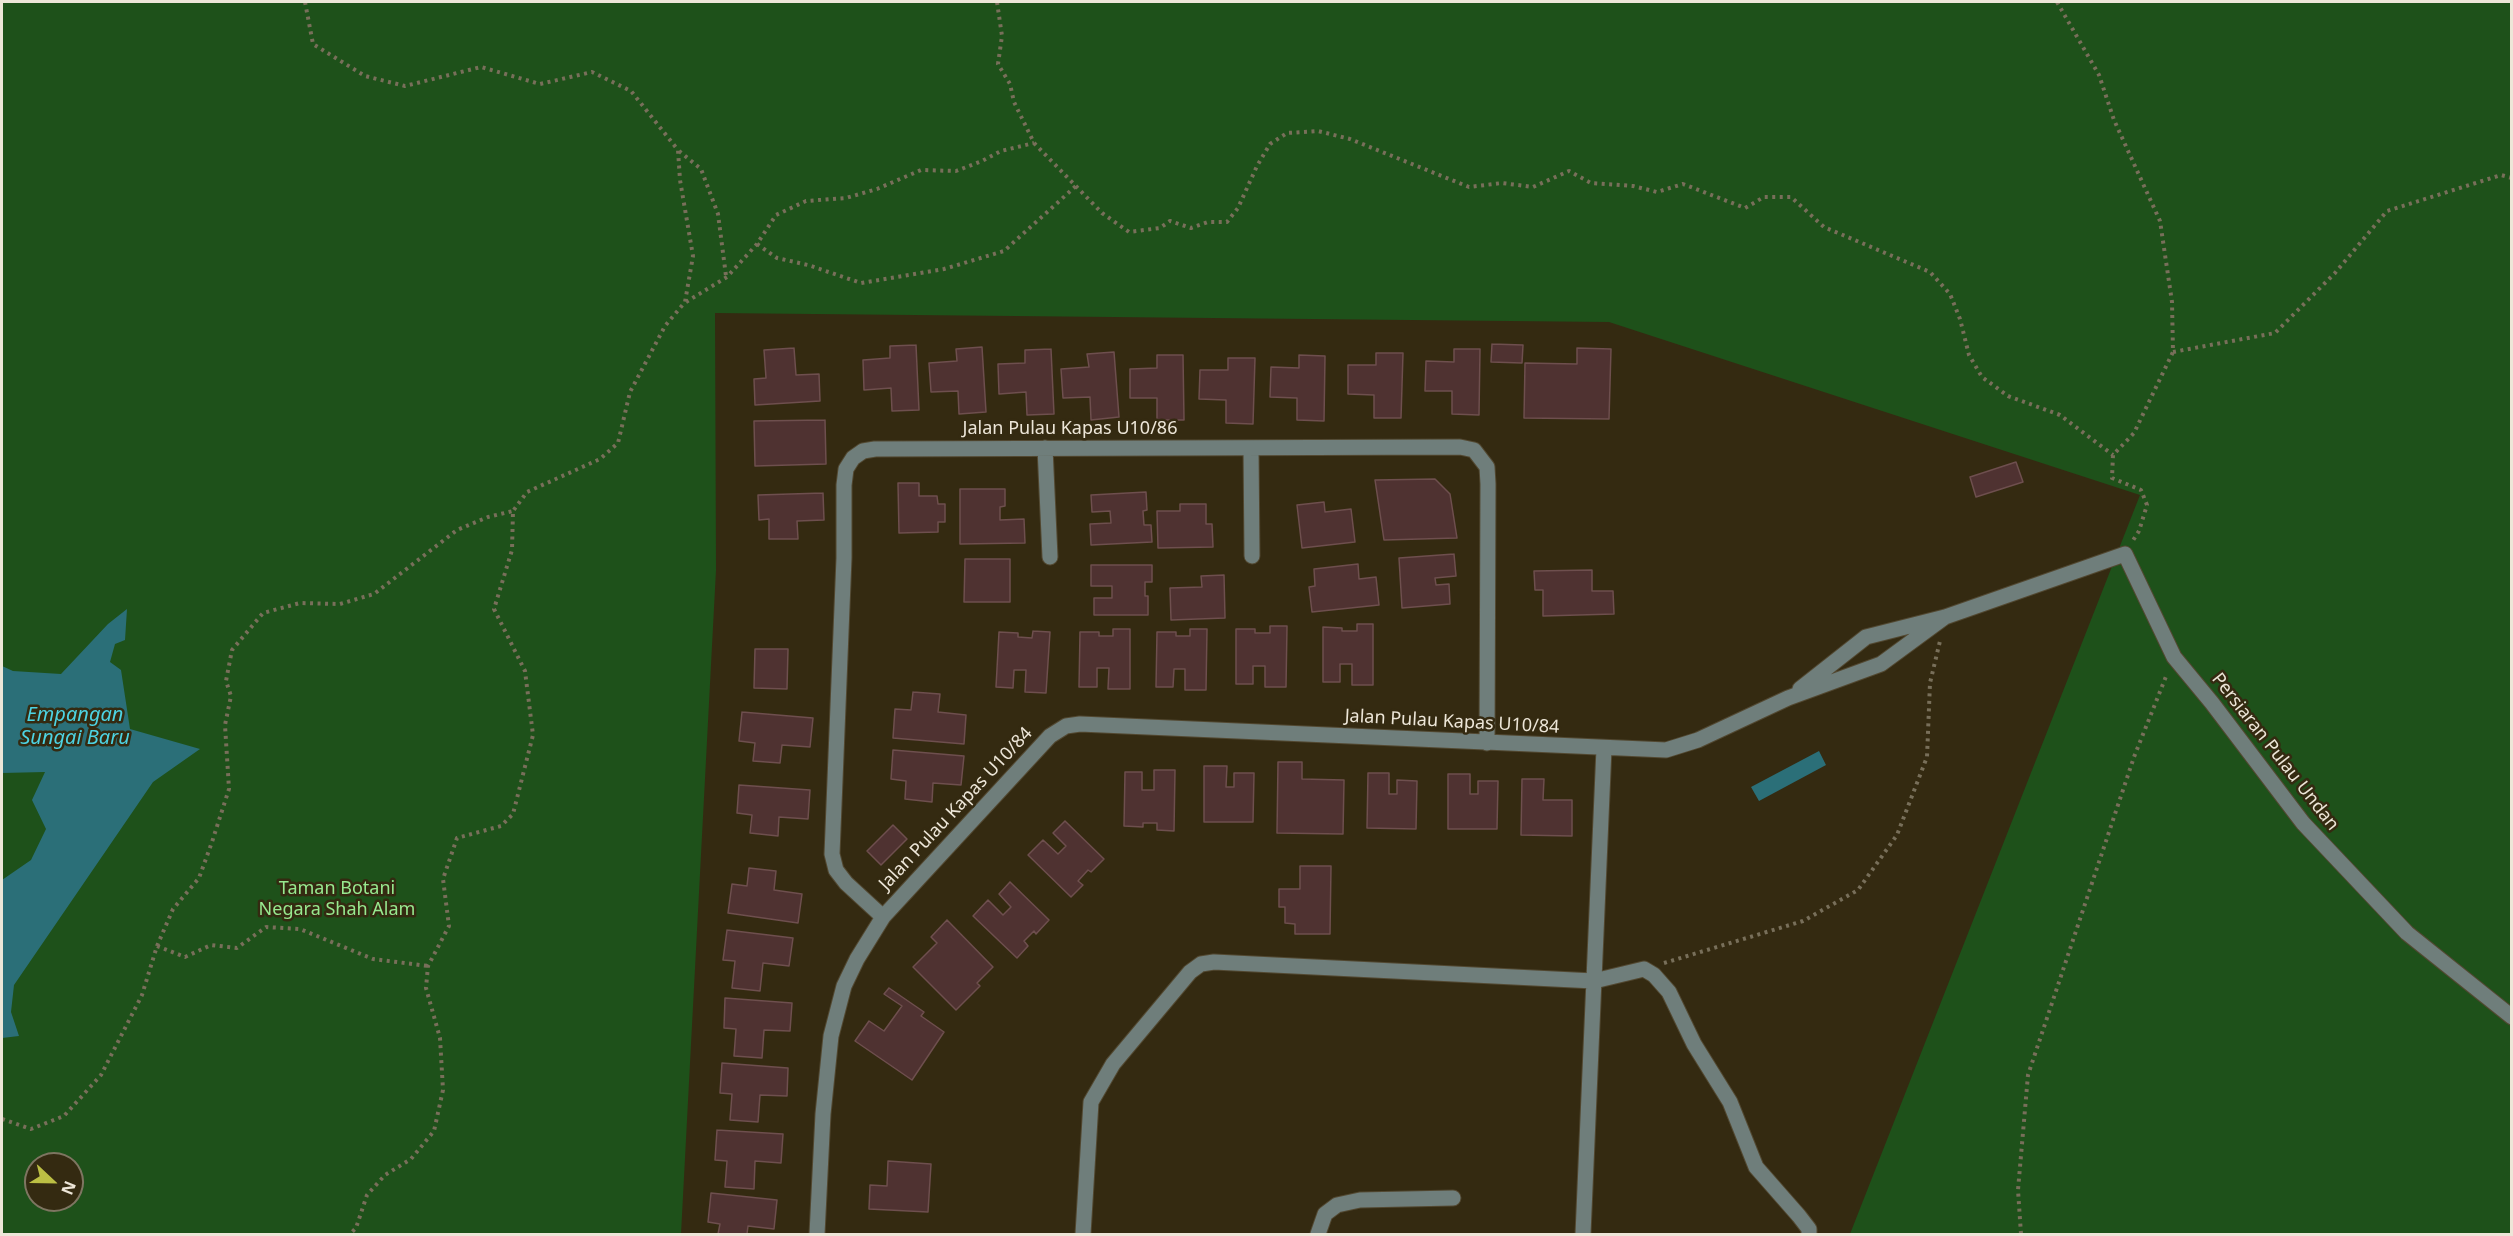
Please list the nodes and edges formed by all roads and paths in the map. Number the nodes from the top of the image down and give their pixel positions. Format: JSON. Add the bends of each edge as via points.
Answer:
{"nodes":[{"id":1,"x":305,"y":2,"type":"edge"},
{"id":2,"x":998,"y":2,"type":"edge"},
{"id":3,"x":2056,"y":2,"type":"edge"},
{"id":4,"x":1034,"y":143,"type":"junction"},
{"id":5,"x":678,"y":150,"type":"junction"},
{"id":6,"x":2511,"y":178,"type":"edge"},
{"id":7,"x":1076,"y":186,"type":"junction"},
{"id":8,"x":756,"y":244,"type":"junction"},
{"id":9,"x":727,"y":276,"type":"junction"},
{"id":10,"x":685,"y":302,"type":"junction"},
{"id":11,"x":2174,"y":352,"type":"junction"},
{"id":12,"x":1045,"y":448,"type":"junction"},
{"id":13,"x":1251,"y":448,"type":"junction"},
{"id":14,"x":2113,"y":455,"type":"junction"},
{"id":15,"x":513,"y":512,"type":"junction"},
{"id":16,"x":2125,"y":554,"type":"junction"},
{"id":17,"x":1252,"y":556,"type":"dead end"},
{"id":18,"x":1050,"y":557,"type":"dead end"},
{"id":19,"x":1945,"y":617,"type":"junction"},
{"id":20,"x":2174,"y":657,"type":"junction"},
{"id":21,"x":1788,"y":698,"type":"junction"},
{"id":22,"x":1487,"y":743,"type":"junction"},
{"id":23,"x":1604,"y":748,"type":"junction"},
{"id":24,"x":883,"y":917,"type":"junction"},
{"id":25,"x":156,"y":946,"type":"junction"},
{"id":26,"x":428,"y":966,"type":"junction"},
{"id":27,"x":1644,"y":969,"type":"junction"},
{"id":28,"x":1594,"y":981,"type":"junction"},
{"id":29,"x":2511,"y":1017,"type":"edge"},
{"id":30,"x":2,"y":1119,"type":"edge"},
{"id":31,"x":1453,"y":1198,"type":"dead end"},
{"id":32,"x":350,"y":1234,"type":"edge"},
{"id":33,"x":817,"y":1234,"type":"edge"},
{"id":34,"x":1083,"y":1234,"type":"edge"},
{"id":35,"x":1318,"y":1234,"type":"edge"},
{"id":36,"x":1583,"y":1234,"type":"edge"},
{"id":37,"x":1809,"y":1234,"type":"edge"},
{"id":38,"x":2021,"y":1234,"type":"edge"}],
"edges":[{"from":1,"to":5,"type":"path","via":[[313,44],[365,76],[405,86],[481,66],[540,84],[592,72],[631,91]]},
{"from":2,"to":4,"type":"path","via":[[1002,36],[998,64],[1011,84],[1014,102]]},
{"from":3,"to":11,"type":"path","via":[[2099,75],[2114,120],[2160,221],[2172,302]]},
{"from":4,"to":7,"type":"path"},
{"from":4,"to":8,"type":"path","via":[[1001,151],[956,171],[921,170],[856,195],[806,201],[776,215]]},
{"from":5,"to":9,"type":"path","via":[[701,169],[718,214]]},
{"from":5,"to":10,"type":"path","via":[[693,256]]},
{"from":6,"to":11,"type":"path","via":[[2501,175],[2387,212],[2335,273],[2275,333]]},
{"from":7,"to":8,"type":"path","via":[[1004,251],[944,269],[861,283],[777,258]]},
{"from":7,"to":14,"type":"path","via":[[1128,232],[1161,228],[1170,221],[1191,228],[1208,222],[1227,222],[1270,144],[1287,133],[1318,132],[1350,139],[1469,187],[1502,183],[1533,187],[1569,171],[1591,183],[1657,192],[1683,184],[1745,208],[1764,197],[1791,197],[1824,228],[1930,272],[1950,294],[1969,355],[1982,376],[2008,396],[2060,415]]},
{"from":8,"to":9,"type":"path"},
{"from":9,"to":10,"type":"path"},
{"from":10,"to":15,"type":"path","via":[[665,326],[630,392],[618,444],[600,459],[527,492]]},
{"from":11,"to":14,"type":"path","via":[[2134,433]]},
{"from":12,"to":13,"type":"street","name":"Jalan Pulau Kapas U10/86"},
{"from":12,"to":18,"type":"street"},
{"from":12,"to":24,"type":"street","name":"Jalan Pulau Kapas U10/86","via":[[874,449],[853,458],[846,469],[832,854],[836,870],[846,883]]},
{"from":13,"to":17,"type":"street"},
{"from":13,"to":22,"type":"street","name":"Jalan Pulau Kapas U10/86","via":[[1460,447],[1474,450],[1482,458],[1488,484]]},
{"from":14,"to":16,"type":"path","via":[[2112,478],[2141,490],[2147,505],[2139,531]]},
{"from":15,"to":25,"type":"path","via":[[488,517],[458,530],[374,594],[340,604],[300,603],[263,613],[232,650],[226,681],[231,696],[225,725],[229,789],[199,878],[173,909]]},
{"from":15,"to":26,"type":"path","via":[[512,550],[494,609],[525,671],[533,735],[513,814],[501,826],[457,838],[443,879],[449,926]]},
{"from":16,"to":19,"type":"street"},
{"from":16,"to":20,"type":"street","name":"Persiaran Pulau Undan"},
{"from":19,"to":21,"type":"street","via":[[1881,664]]},
{"from":19,"to":21,"type":"street","via":[[1866,637]]},
{"from":19,"to":27,"type":"path","via":[[1930,683],[1927,757],[1897,835],[1858,890],[1803,921]]},
{"from":20,"to":29,"type":"street","name":"Persiaran Pulau Undan","via":[[2303,824],[2407,933]]},
{"from":20,"to":38,"type":"path","via":[[2134,757],[2028,1076],[2018,1190]]},
{"from":21,"to":23,"type":"street","name":"Jalan Pulau Kapas U10/84","via":[[1698,740],[1666,750]]},
{"from":22,"to":23,"type":"street","name":"Jalan Pulau Kapas U10/84"},
{"from":22,"to":24,"type":"street","name":"Jalan Pulau Kapas U10/84","via":[[1066,726],[1050,736]]},
{"from":23,"to":28,"type":"street"},
{"from":24,"to":33,"type":"street","name":"Jalan Pulau Kapas U10/84","via":[[844,986],[831,1036]]},
{"from":25,"to":26,"type":"path","via":[[185,957],[211,945],[237,948],[266,927],[300,929],[373,959]]},
{"from":25,"to":30,"type":"path","via":[[142,995],[101,1076],[64,1116],[32,1129]]},
{"from":26,"to":32,"type":"path","via":[[426,988],[440,1038],[444,1090],[434,1131],[411,1159],[386,1175],[367,1195],[356,1228]]},
{"from":27,"to":28,"type":"street"},
{"from":27,"to":37,"type":"street","via":[[1669,992],[1694,1044],[1730,1102],[1756,1167],[1799,1216]]},
{"from":28,"to":34,"type":"street","via":[[1201,964],[1113,1064],[1091,1102]]},
{"from":28,"to":36,"type":"street"},
{"from":31,"to":35,"type":"street","via":[[1360,1200],[1337,1205],[1324,1214]]}]}
